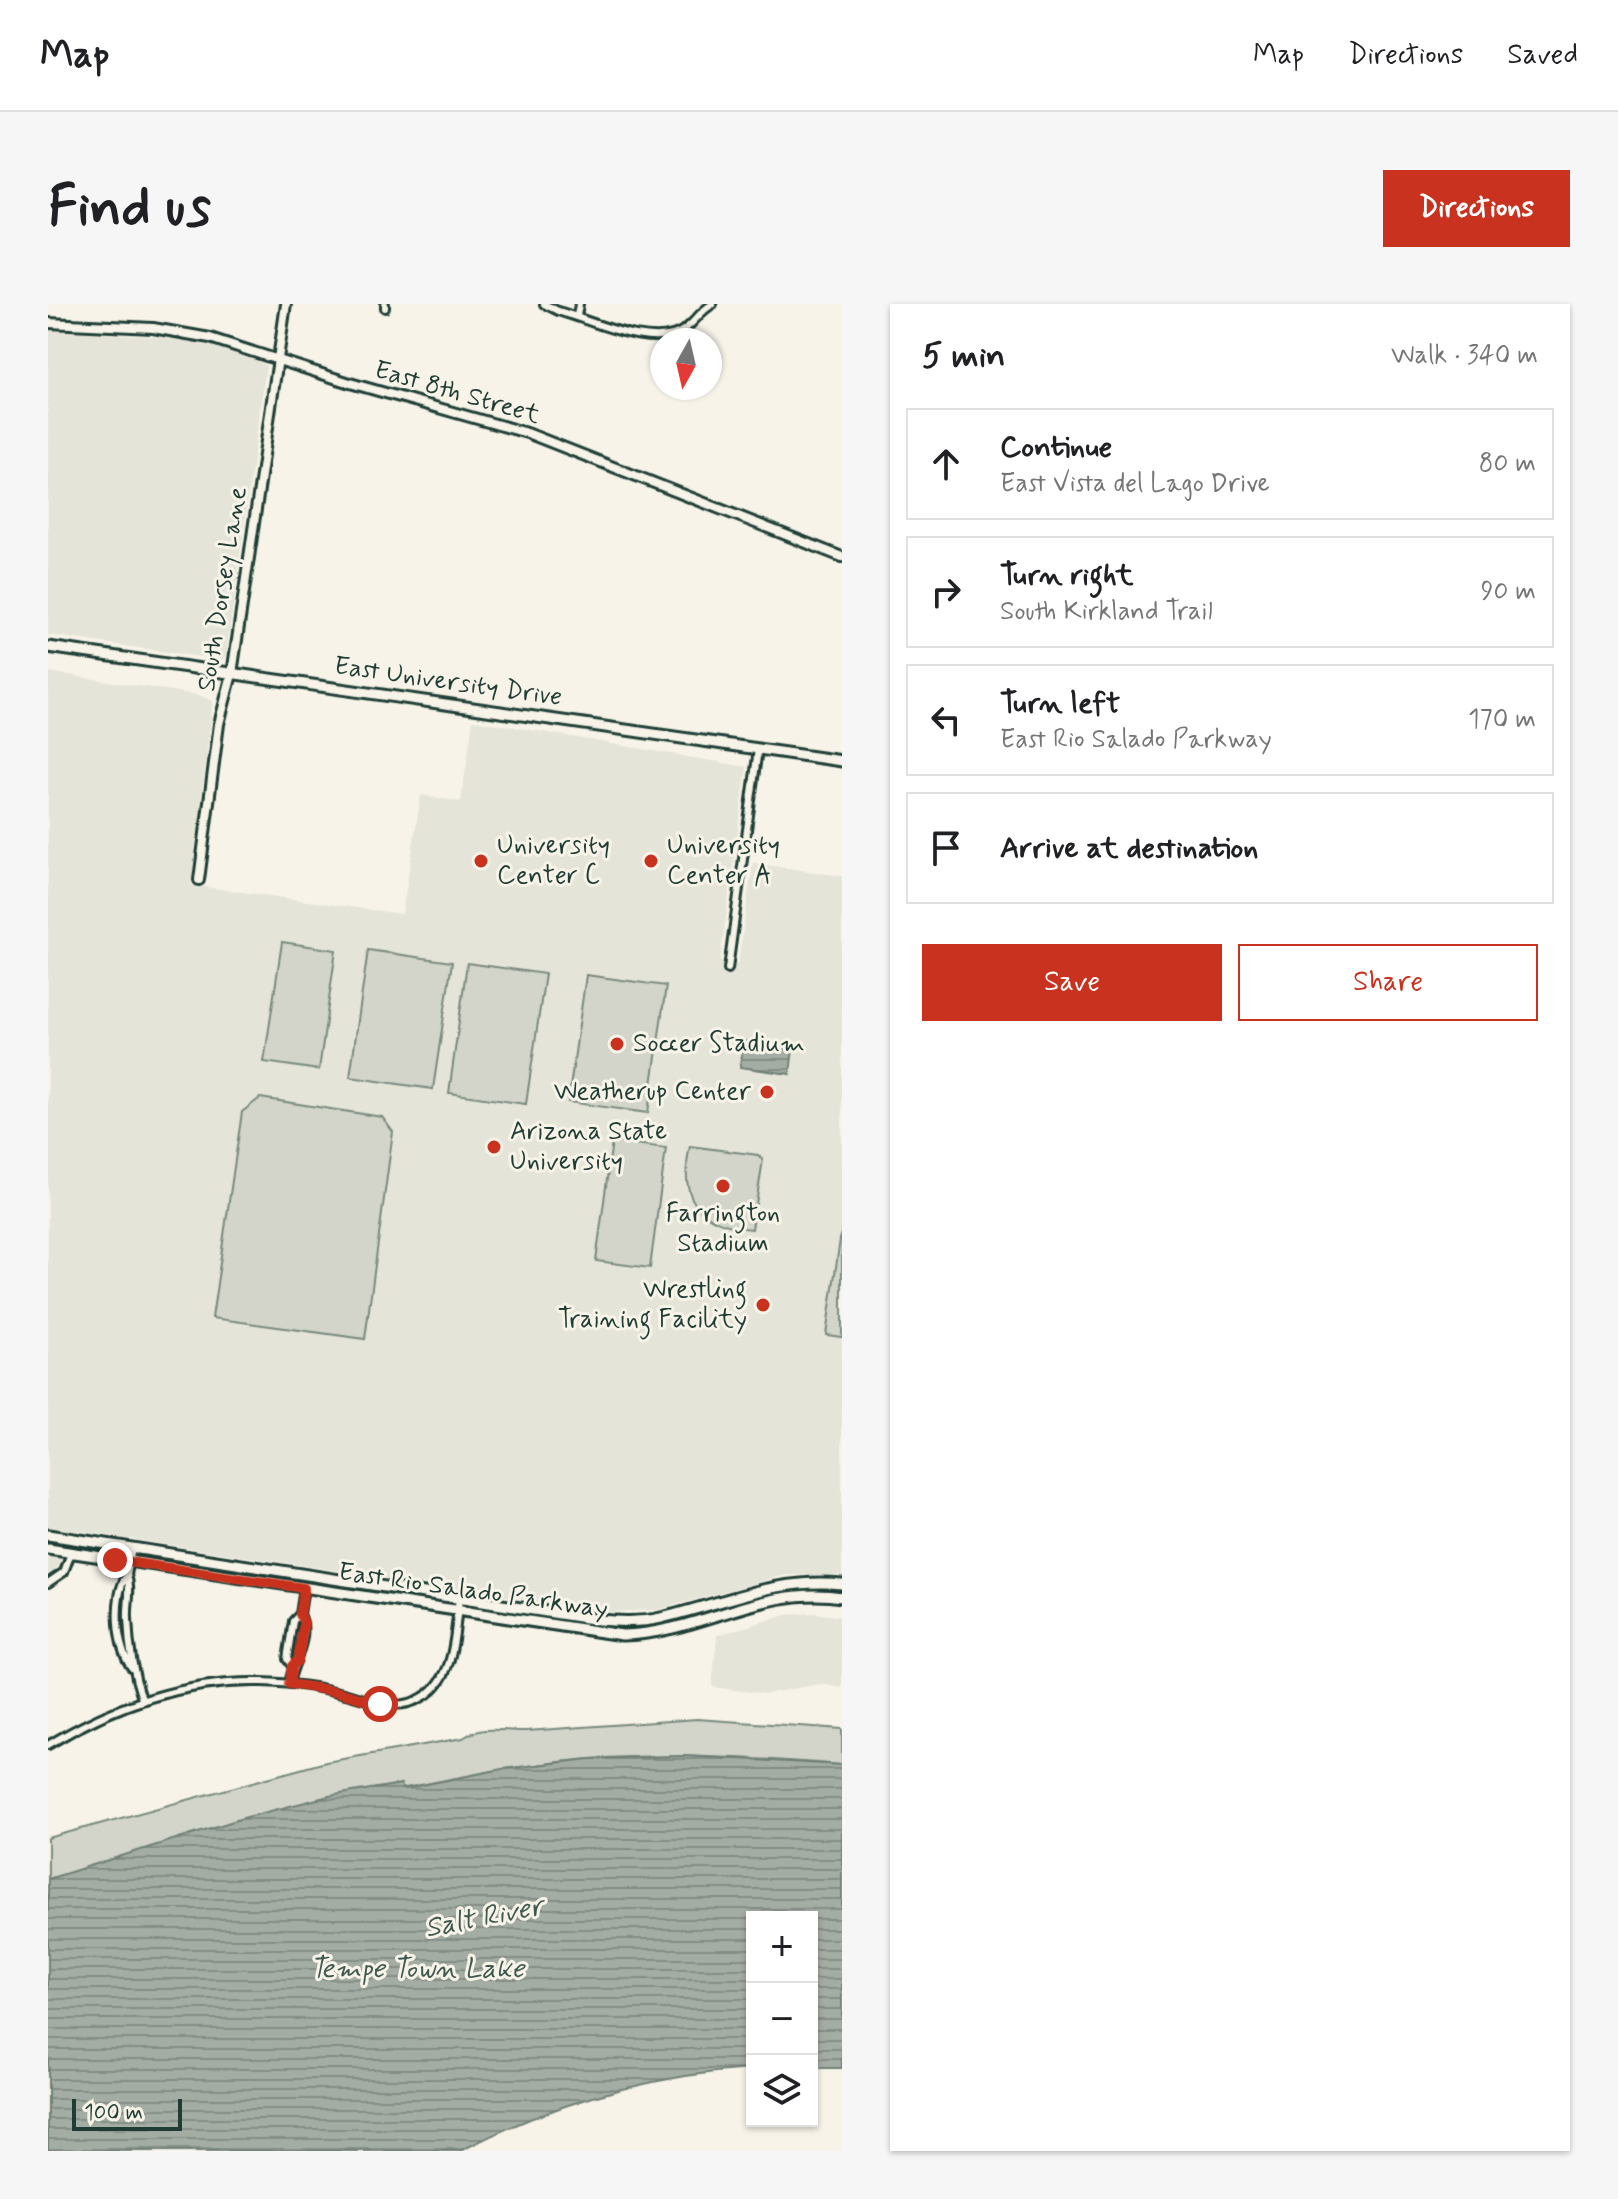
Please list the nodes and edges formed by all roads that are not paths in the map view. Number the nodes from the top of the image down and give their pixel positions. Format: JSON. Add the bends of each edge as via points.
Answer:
{"nodes":[{"id":1,"x":286,"y":304,"type":"edge"},
{"id":2,"x":544,"y":304,"type":"edge"},
{"id":3,"x":579,"y":304,"type":"edge"},
{"id":4,"x":713,"y":304,"type":"edge"},
{"id":5,"x":577,"y":316,"type":"junction"},
{"id":6,"x":48,"y":323,"type":"edge"},
{"id":7,"x":277,"y":361,"type":"junction"},
{"id":8,"x":842,"y":557,"type":"edge"},
{"id":9,"x":48,"y":647,"type":"edge"},
{"id":10,"x":232,"y":674,"type":"junction"},
{"id":11,"x":758,"y":749,"type":"junction"},
{"id":12,"x":842,"y":761,"type":"edge"},
{"id":13,"x":199,"y":880,"type":"dead end"},
{"id":14,"x":728,"y":969,"type":"dead end"},
{"id":15,"x":48,"y":1535,"type":"edge"},
{"id":16,"x":132,"y":1547,"type":"junction"},
{"id":17,"x":48,"y":1549,"type":"edge"},
{"id":18,"x":71,"y":1553,"type":"junction"},
{"id":19,"x":129,"y":1562,"type":"junction"},
{"id":20,"x":48,"y":1583,"type":"edge"},
{"id":21,"x":842,"y":1584,"type":"edge"},
{"id":22,"x":304,"y":1588,"type":"junction"},
{"id":23,"x":842,"y":1597,"type":"edge"},
{"id":24,"x":459,"y":1599,"type":"junction"},
{"id":25,"x":457,"y":1611,"type":"junction"},
{"id":26,"x":300,"y":1614,"type":"junction"},
{"id":27,"x":292,"y":1666,"type":"junction"},
{"id":28,"x":289,"y":1684,"type":"junction"},
{"id":29,"x":142,"y":1699,"type":"junction"},
{"id":30,"x":48,"y":1745,"type":"edge"}],
"edges":[{"from":1,"to":7,"type":"street","name":"South Dorsey Lane"},
{"from":2,"to":5,"type":"street"},
{"from":3,"to":5,"type":"street"},
{"from":4,"to":5,"type":"street","via":[[685,329],[650,339]]},
{"from":6,"to":7,"type":"street","name":"East 8th Street","via":[[178,332]]},
{"from":7,"to":8,"type":"street","name":"East 8th Street","via":[[537,436]]},
{"from":7,"to":10,"type":"street","name":"South Dorsey Lane"},
{"from":9,"to":10,"type":"main road","name":"East University Drive"},
{"from":10,"to":11,"type":"main road","name":"East University Drive"},
{"from":10,"to":13,"type":"street","name":"South Dorsey Lane","via":[[219,724]]},
{"from":11,"to":12,"type":"main road","name":"East University Drive"},
{"from":11,"to":14,"type":"street"},
{"from":15,"to":16,"type":"main road","name":"East Rio Salado Parkway"},
{"from":16,"to":19,"type":"street"},
{"from":16,"to":24,"type":"main road","name":"East Rio Salado Parkway"},
{"from":17,"to":18,"type":"main road","name":"East Rio Salado Parkway"},
{"from":18,"to":19,"type":"main road","name":"East Rio Salado Parkway"},
{"from":18,"to":20,"type":"street","via":[[64,1572]]},
{"from":19,"to":22,"type":"main road","name":"East Rio Salado Parkway"},
{"from":19,"to":29,"type":"street","via":[[132,1668]]},
{"from":21,"to":24,"type":"main road","name":"East Rio Salado Parkway","via":[[785,1584],[660,1618],[626,1622]]},
{"from":22,"to":25,"type":"main road","name":"East Rio Salado Parkway"},
{"from":22,"to":26,"type":"street"},
{"from":23,"to":25,"type":"main road","name":"East Rio Salado Parkway","via":[[800,1594],[764,1600],[647,1634],[597,1632]]},
{"from":24,"to":25,"type":"street"},
{"from":25,"to":28,"type":"street","via":[[446,1671],[432,1691],[416,1701],[386,1705]]},
{"from":26,"to":27,"type":"street","via":[[304,1623],[298,1660]]},
{"from":26,"to":27,"type":"street","via":[[293,1621],[287,1659]]},
{"from":27,"to":28,"type":"street"},
{"from":28,"to":29,"type":"street","via":[[201,1686]]},
{"from":29,"to":30,"type":"street"}]}
